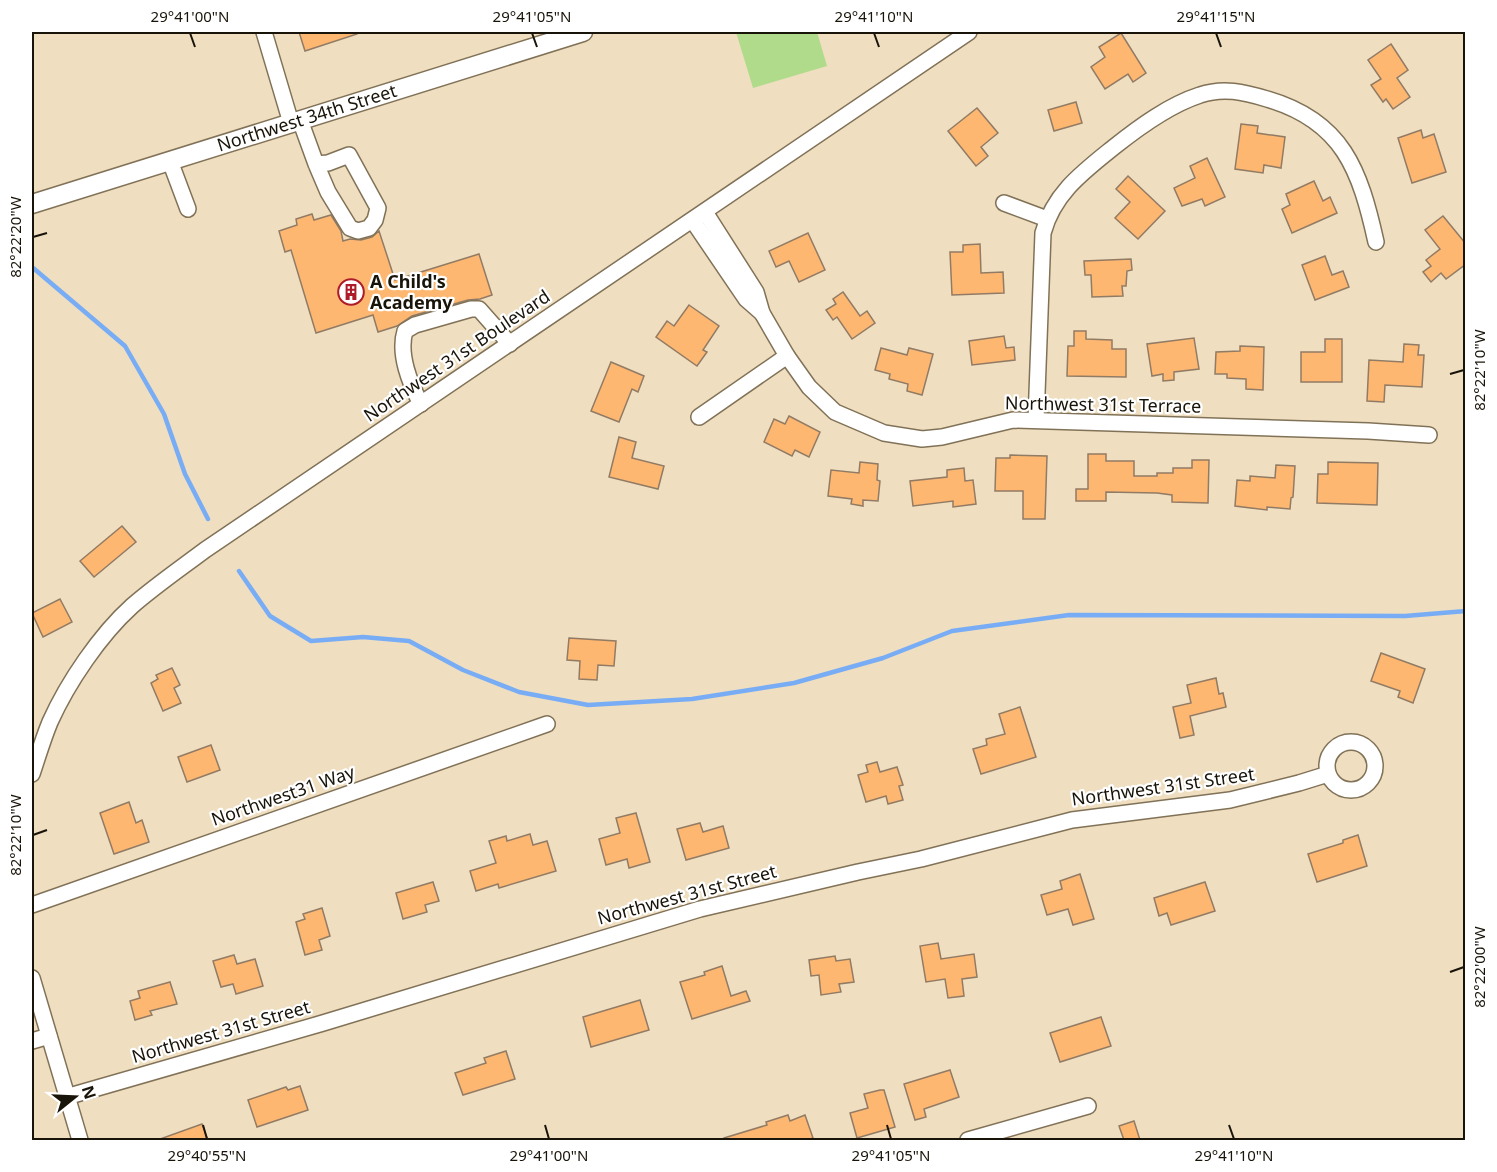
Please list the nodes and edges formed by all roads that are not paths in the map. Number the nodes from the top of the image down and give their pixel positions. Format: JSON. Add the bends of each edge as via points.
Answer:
{"nodes":[{"id":1,"x":264,"y":32,"type":"edge"},
{"id":2,"x":583,"y":32,"type":"edge"},
{"id":3,"x":969,"y":32,"type":"edge"},
{"id":4,"x":296,"y":121,"type":"junction"},
{"id":5,"x":171,"y":161,"type":"junction"},
{"id":6,"x":316,"y":164,"type":"junction"},
{"id":7,"x":1004,"y":203,"type":"dead end"},
{"id":8,"x":32,"y":204,"type":"edge"},
{"id":9,"x":188,"y":209,"type":"dead end"},
{"id":10,"x":699,"y":217,"type":"junction"},
{"id":11,"x":1047,"y":219,"type":"junction"},
{"id":12,"x":1376,"y":242,"type":"dead end"},
{"id":13,"x":510,"y":344,"type":"junction"},
{"id":14,"x":787,"y":356,"type":"junction"},
{"id":15,"x":421,"y":404,"type":"junction"},
{"id":16,"x":699,"y":417,"type":"dead end"},
{"id":17,"x":1036,"y":420,"type":"junction"},
{"id":18,"x":1429,"y":435,"type":"dead end"},
{"id":19,"x":546,"y":724,"type":"dead end"},
{"id":20,"x":32,"y":774,"type":"edge"},
{"id":21,"x":1328,"y":774,"type":"dead end"},
{"id":22,"x":32,"y":905,"type":"edge"},
{"id":23,"x":32,"y":978,"type":"edge"},
{"id":24,"x":42,"y":1029,"type":"edge"},
{"id":25,"x":32,"y":1041,"type":"edge"},
{"id":26,"x":66,"y":1097,"type":"junction"},
{"id":27,"x":1089,"y":1106,"type":"dead end"},
{"id":28,"x":80,"y":1140,"type":"edge"},
{"id":29,"x":968,"y":1140,"type":"edge"}],
"edges":[{"from":1,"to":4,"type":"street"},
{"from":2,"to":4,"type":"main road","name":"Northwest 34th Street"},
{"from":3,"to":10,"type":"street","name":"Northwest 31st Boulevard"},
{"from":4,"to":5,"type":"main road","name":"Northwest 34th Street"},
{"from":4,"to":6,"type":"street"},
{"from":5,"to":8,"type":"main road","name":"Northwest 34th Street"},
{"from":5,"to":9,"type":"street"},
{"from":6,"to":6,"type":"street","via":[[350,228],[369,228],[378,208],[349,155]]},
{"from":7,"to":11,"type":"street"},
{"from":10,"to":13,"type":"street","name":"Northwest 31st Boulevard"},
{"from":10,"to":14,"type":"street","name":"Northwest 31st Terrace","via":[[746,299],[762,314]]},
{"from":11,"to":12,"type":"street","via":[[1067,188],[1149,122],[1202,94],[1236,91],[1305,113],[1334,138],[1359,178]]},
{"from":11,"to":17,"type":"street","via":[[1043,234]]},
{"from":13,"to":15,"type":"street","name":"Northwest 31st Boulevard"},
{"from":13,"to":15,"type":"street","via":[[479,309],[405,331],[402,339],[409,379]]},
{"from":14,"to":16,"type":"street"},
{"from":14,"to":17,"type":"street","name":"Northwest 31st Terrace","via":[[809,387],[835,412],[884,433],[922,439],[1013,420]]},
{"from":15,"to":20,"type":"street","name":"Northwest 31st Boulevard","via":[[205,550],[132,607],[109,630],[69,686],[50,722]]},
{"from":17,"to":18,"type":"street","name":"Northwest 31st Terrace"},
{"from":19,"to":22,"type":"street","name":"Northwest31 Way"},
{"from":21,"to":26,"type":"street","name":"Northwest 31st Street","via":[[1230,800],[1072,819],[921,860],[700,909]]},
{"from":23,"to":24,"type":"street"},
{"from":24,"to":25,"type":"street"},
{"from":24,"to":26,"type":"street"},
{"from":26,"to":28,"type":"street"},
{"from":27,"to":29,"type":"street"}]}
